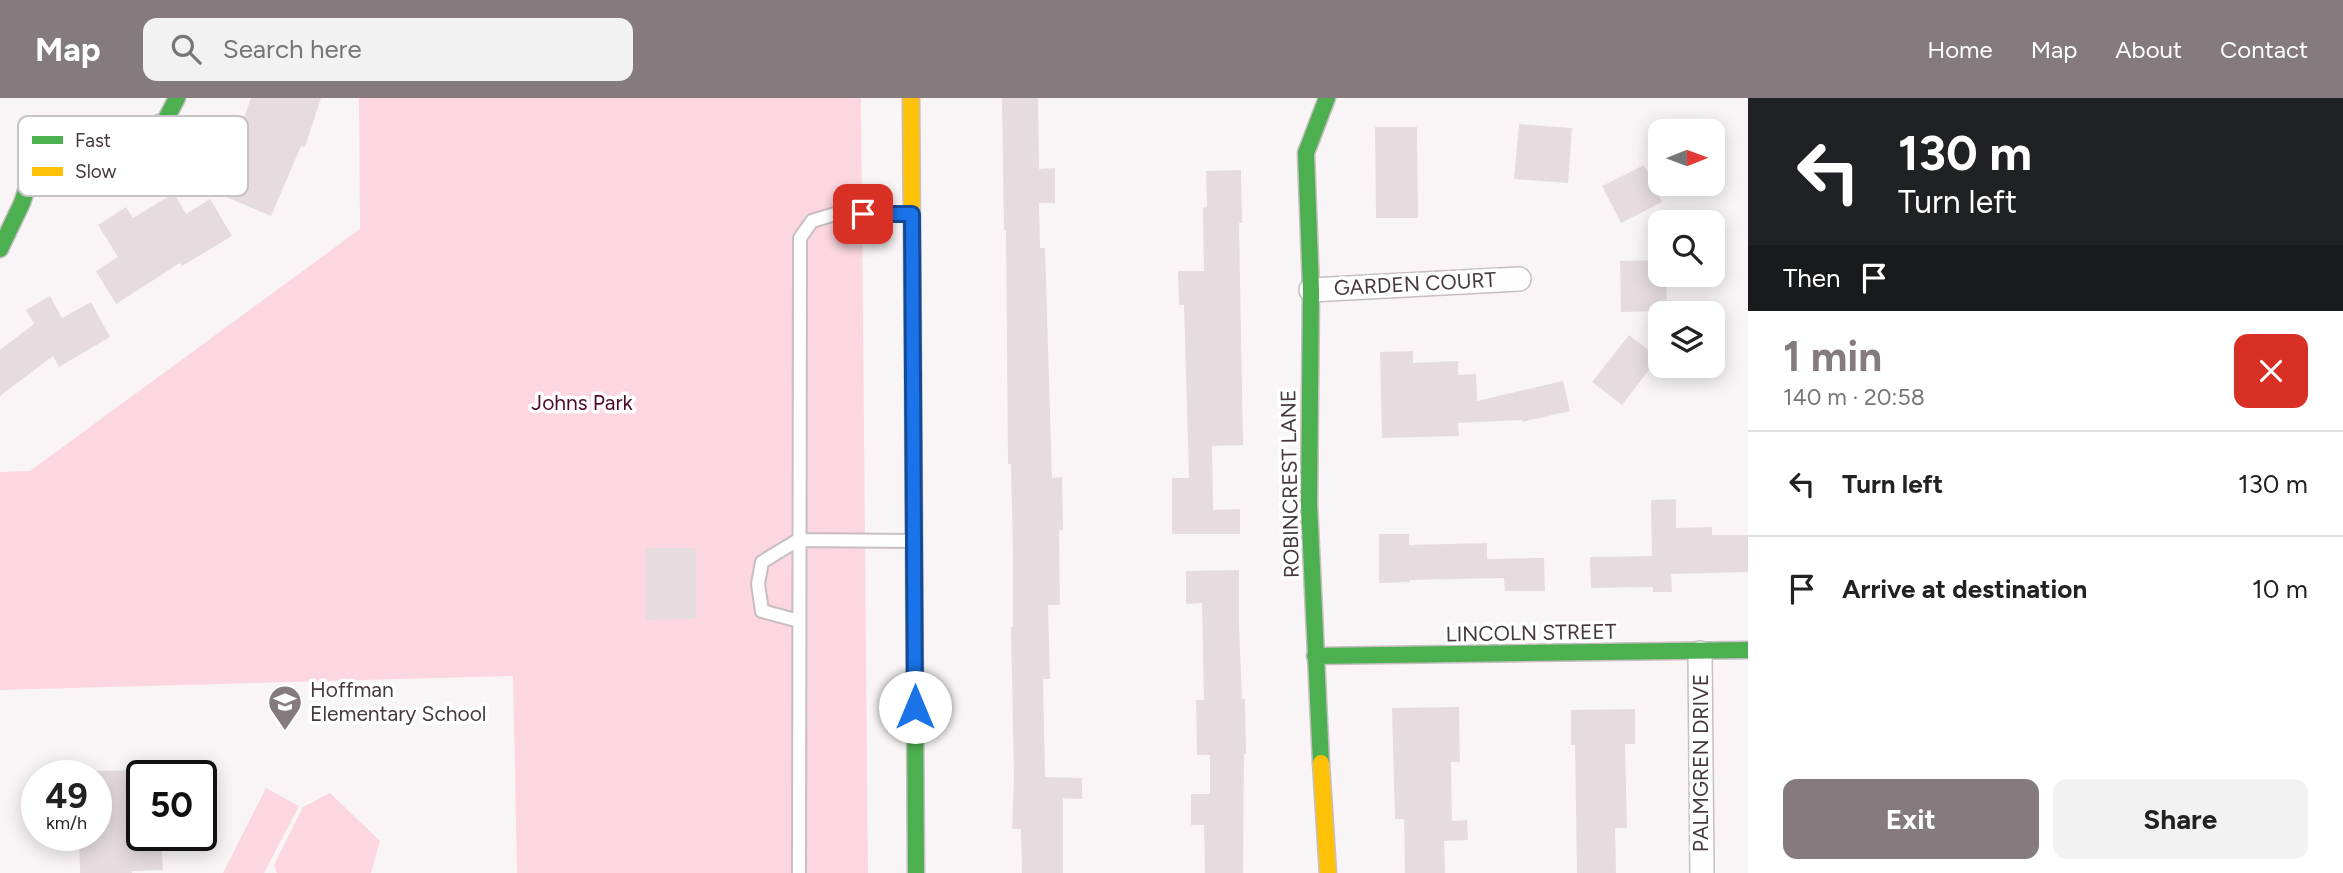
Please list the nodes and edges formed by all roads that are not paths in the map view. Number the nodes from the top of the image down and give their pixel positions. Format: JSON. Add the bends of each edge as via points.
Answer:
{"nodes":[{"id":1,"x":177,"y":98,"type":"edge"},
{"id":2,"x":911,"y":98,"type":"edge"},
{"id":3,"x":1327,"y":98,"type":"edge"},
{"id":4,"x":168,"y":116,"type":"edge"},
{"id":5,"x":24,"y":196,"type":"edge"},
{"id":6,"x":912,"y":214,"type":"junction"},
{"id":7,"x":0,"y":249,"type":"edge"},
{"id":8,"x":1519,"y":279,"type":"dead end"},
{"id":9,"x":1311,"y":289,"type":"junction"},
{"id":10,"x":798,"y":540,"type":"junction"},
{"id":11,"x":913,"y":541,"type":"junction"},
{"id":12,"x":799,"y":621,"type":"junction"},
{"id":13,"x":1748,"y":650,"type":"edge"},
{"id":14,"x":1700,"y":653,"type":"junction"},
{"id":15,"x":1315,"y":656,"type":"junction"},
{"id":16,"x":799,"y":873,"type":"edge"},
{"id":17,"x":916,"y":873,"type":"edge"},
{"id":18,"x":1328,"y":873,"type":"edge"},
{"id":19,"x":1702,"y":873,"type":"edge"}],
"edges":[{"from":1,"to":4,"type":"street"},
{"from":2,"to":6,"type":"street"},
{"from":3,"to":9,"type":"street","name":"ROBINCREST LANE","via":[[1306,153]]},
{"from":5,"to":7,"type":"street"},
{"from":6,"to":10,"type":"lane","via":[[835,214],[811,220],[800,238]]},
{"from":6,"to":11,"type":"street"},
{"from":8,"to":9,"type":"street","name":"GARDEN COURT"},
{"from":9,"to":15,"type":"street","name":"ROBINCREST LANE","via":[[1309,503]]},
{"from":10,"to":11,"type":"lane"},
{"from":10,"to":12,"type":"lane"},
{"from":10,"to":12,"type":"lane","via":[[762,562],[758,584],[762,611]]},
{"from":11,"to":17,"type":"street"},
{"from":12,"to":16,"type":"lane"},
{"from":13,"to":14,"type":"street","name":"LINCOLN STREET"},
{"from":14,"to":15,"type":"street","name":"LINCOLN STREET"},
{"from":14,"to":19,"type":"street","name":"PALMGREN DRIVE"},
{"from":15,"to":18,"type":"street","name":"ROBINCREST LANE"}]}
